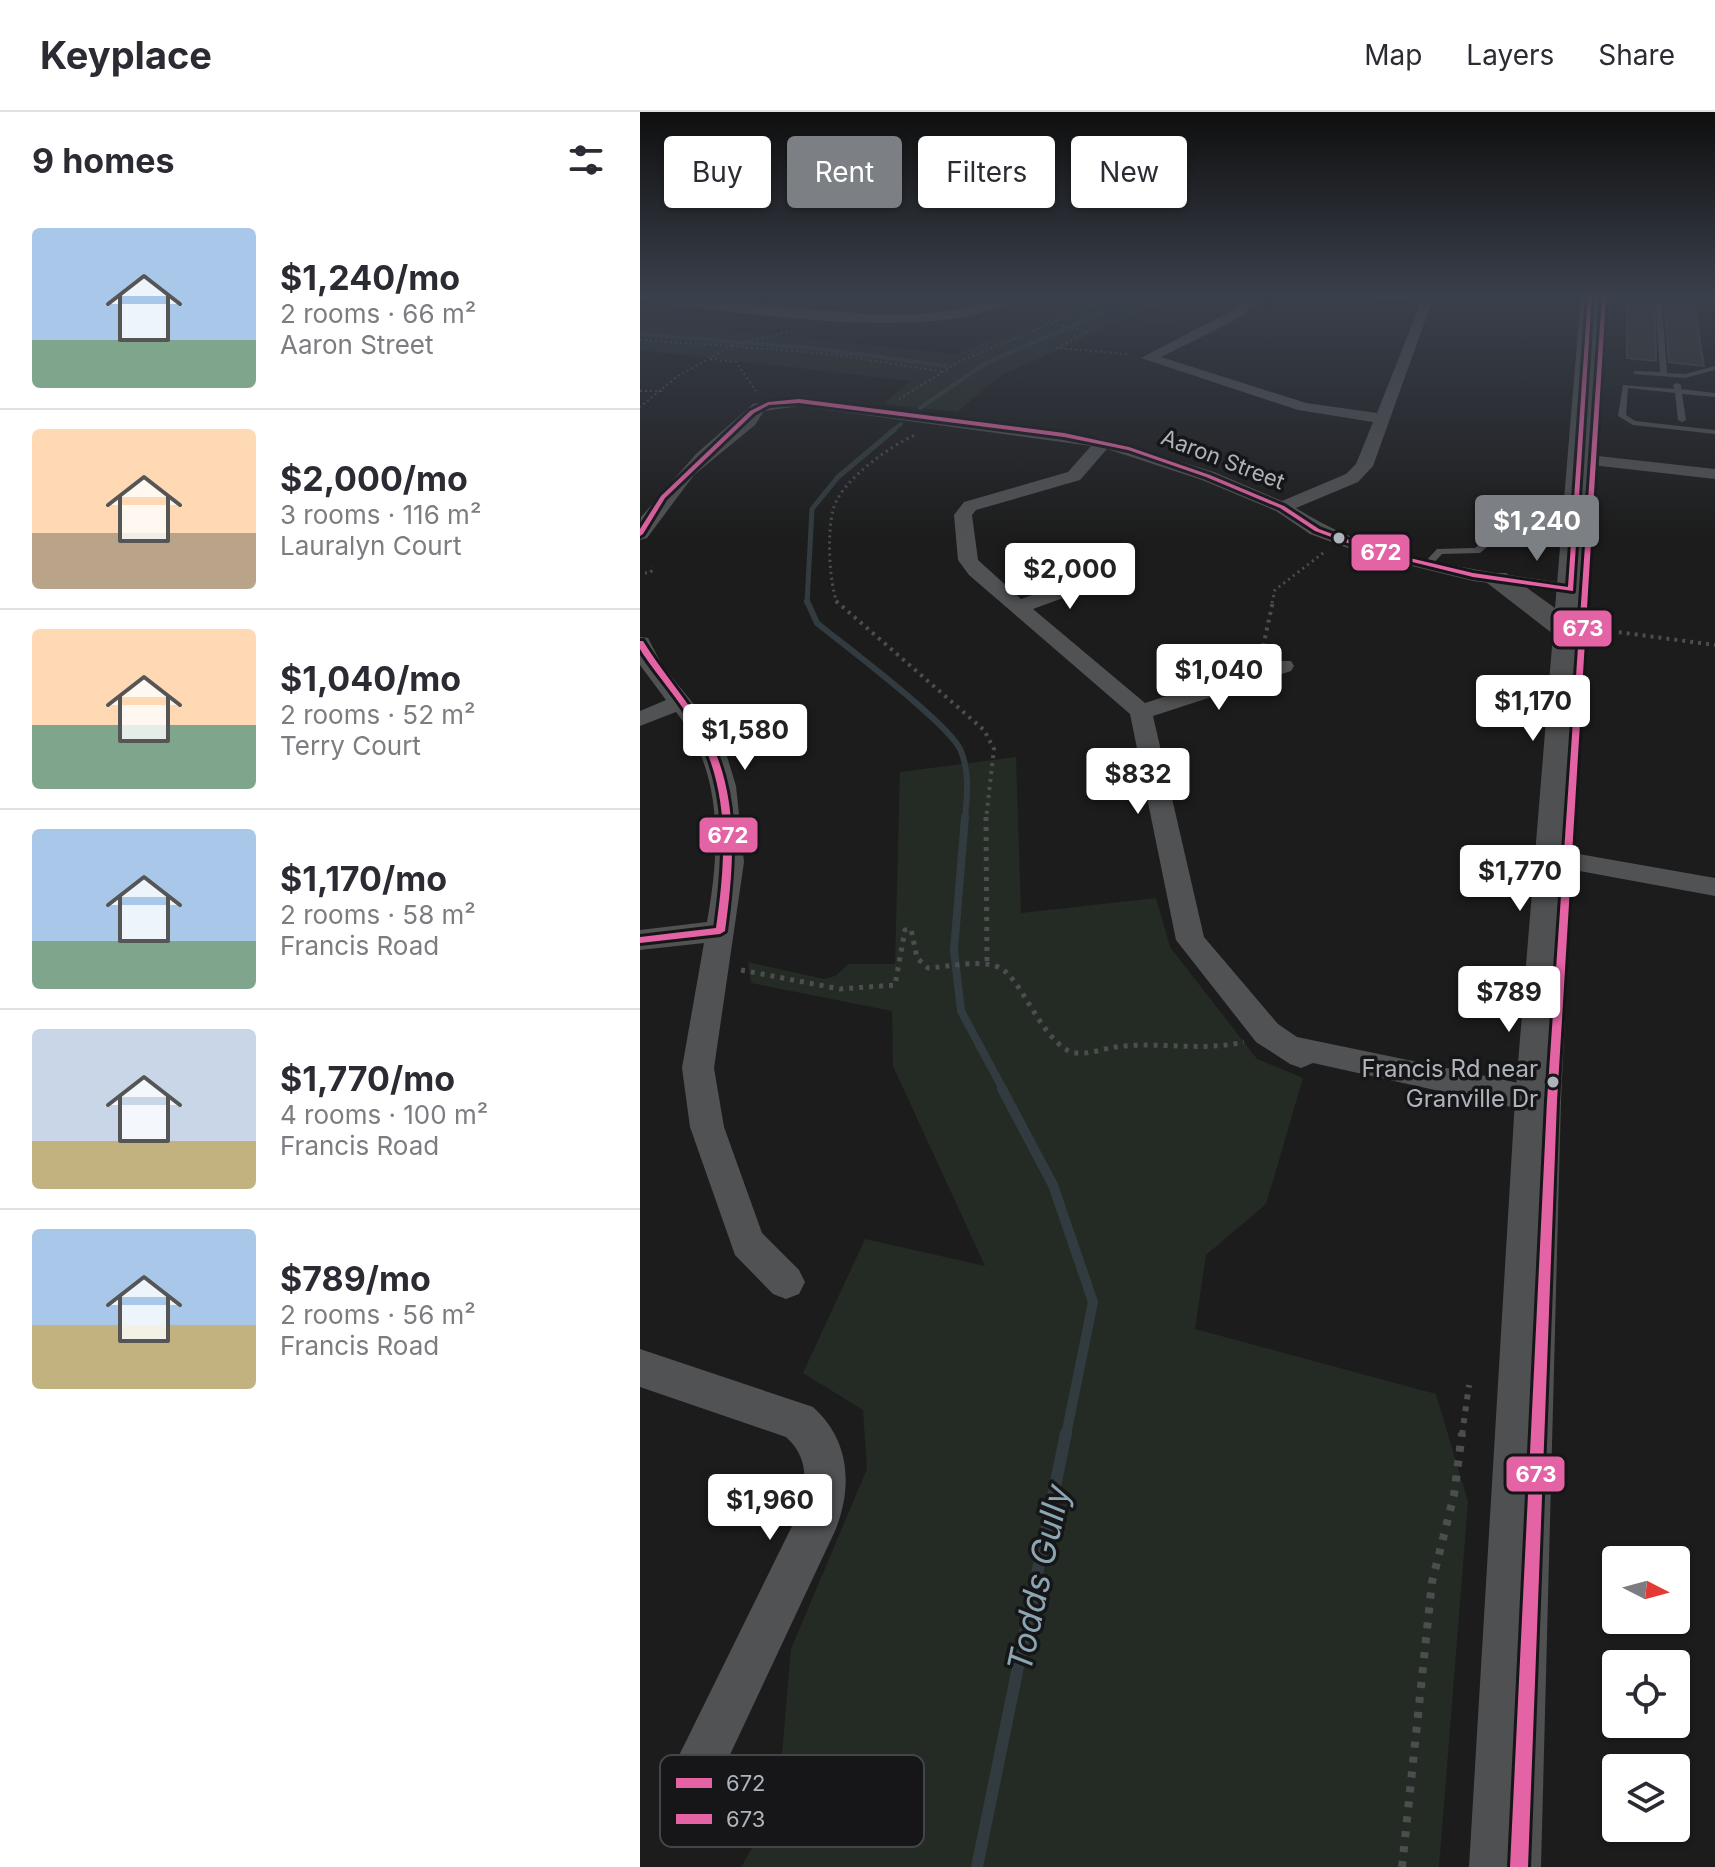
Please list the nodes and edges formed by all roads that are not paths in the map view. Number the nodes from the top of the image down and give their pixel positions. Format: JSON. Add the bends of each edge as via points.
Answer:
{"nodes":[{"id":1,"x":1208,"y":377,"type":"edge"},
{"id":2,"x":1398,"y":377,"type":"edge"},
{"id":3,"x":1585,"y":377,"type":"edge"},
{"id":4,"x":1669,"y":377,"type":"edge"},
{"id":5,"x":1680,"y":391,"type":"junction"},
{"id":6,"x":1715,"y":395,"type":"edge"},
{"id":7,"x":1382,"y":418,"type":"junction"},
{"id":8,"x":1682,"y":420,"type":"dead end"},
{"id":9,"x":1715,"y":432,"type":"edge"},
{"id":10,"x":1103,"y":443,"type":"junction"},
{"id":11,"x":1580,"y":459,"type":"junction"},
{"id":12,"x":1715,"y":474,"type":"edge"},
{"id":13,"x":1577,"y":506,"type":"junction"},
{"id":14,"x":1282,"y":507,"type":"junction"},
{"id":15,"x":640,"y":534,"type":"edge"},
{"id":16,"x":1427,"y":565,"type":"junction"},
{"id":17,"x":1108,"y":575,"type":"dead end"},
{"id":18,"x":1496,"y":579,"type":"junction"},
{"id":19,"x":1571,"y":590,"type":"junction"},
{"id":20,"x":1019,"y":607,"type":"junction"},
{"id":21,"x":1582,"y":630,"type":"junction"},
{"id":22,"x":640,"y":643,"type":"edge"},
{"id":23,"x":1283,"y":666,"type":"road end"},
{"id":24,"x":680,"y":702,"type":"junction"},
{"id":25,"x":1141,"y":712,"type":"junction"},
{"id":26,"x":640,"y":719,"type":"edge"},
{"id":27,"x":1556,"y":859,"type":"junction"},
{"id":28,"x":1715,"y":887,"type":"edge"},
{"id":29,"x":720,"y":931,"type":"junction"},
{"id":30,"x":640,"y":940,"type":"edge"},
{"id":31,"x":1538,"y":1100,"type":"junction"},
{"id":32,"x":786,"y":1282,"type":"dead end"},
{"id":33,"x":640,"y":1368,"type":"edge"},
{"id":34,"x":704,"y":1755,"type":"edge"},
{"id":35,"x":1505,"y":1867,"type":"edge"}],
"edges":[{"from":1,"to":7,"type":"street","via":[[1304,407]]},
{"from":2,"to":7,"type":"street"},
{"from":3,"to":11,"type":"main road"},
{"from":4,"to":5,"type":"lane"},
{"from":5,"to":6,"type":"lane"},
{"from":5,"to":8,"type":"lane"},
{"from":5,"to":9,"type":"lane","via":[[1625,386],[1622,416]]},
{"from":7,"to":14,"type":"street","via":[[1364,466],[1352,478]]},
{"from":10,"to":14,"type":"street","name":"Aaron Street","via":[[1170,461]]},
{"from":10,"to":15,"type":"street","name":"Aaron Street","via":[[1023,429],[775,404],[681,478]]},
{"from":10,"to":20,"type":"street","via":[[1074,476],[970,506],[963,515],[968,560]]},
{"from":11,"to":12,"type":"street"},
{"from":11,"to":13,"type":"main road"},
{"from":13,"to":16,"type":"lane","via":[[1519,502],[1512,522],[1477,551],[1440,551]]},
{"from":13,"to":19,"type":"main road"},
{"from":14,"to":16,"type":"street","name":"Aaron Street","via":[[1317,530]]},
{"from":16,"to":18,"type":"street","name":"Aaron Street"},
{"from":17,"to":20,"type":"street"},
{"from":18,"to":19,"type":"street","name":"Aaron Street"},
{"from":18,"to":21,"type":"main road"},
{"from":19,"to":21,"type":"main road"},
{"from":20,"to":25,"type":"street"},
{"from":21,"to":27,"type":"main road"},
{"from":22,"to":24,"type":"street"},
{"from":23,"to":25,"type":"street"},
{"from":24,"to":26,"type":"street"},
{"from":24,"to":29,"type":"street","via":[[714,753],[724,786],[731,862]]},
{"from":25,"to":31,"type":"street","via":[[1190,940],[1267,1033],[1301,1055],[1300,1048]]},
{"from":27,"to":28,"type":"street"},
{"from":27,"to":31,"type":"main road"},
{"from":29,"to":30,"type":"street"},
{"from":29,"to":32,"type":"street","via":[[698,1068],[707,1127],[748,1243]]},
{"from":31,"to":35,"type":"main road"},
{"from":33,"to":34,"type":"street","via":[[799,1421],[815,1433],[825,1454],[827,1484],[820,1516]]}]}
